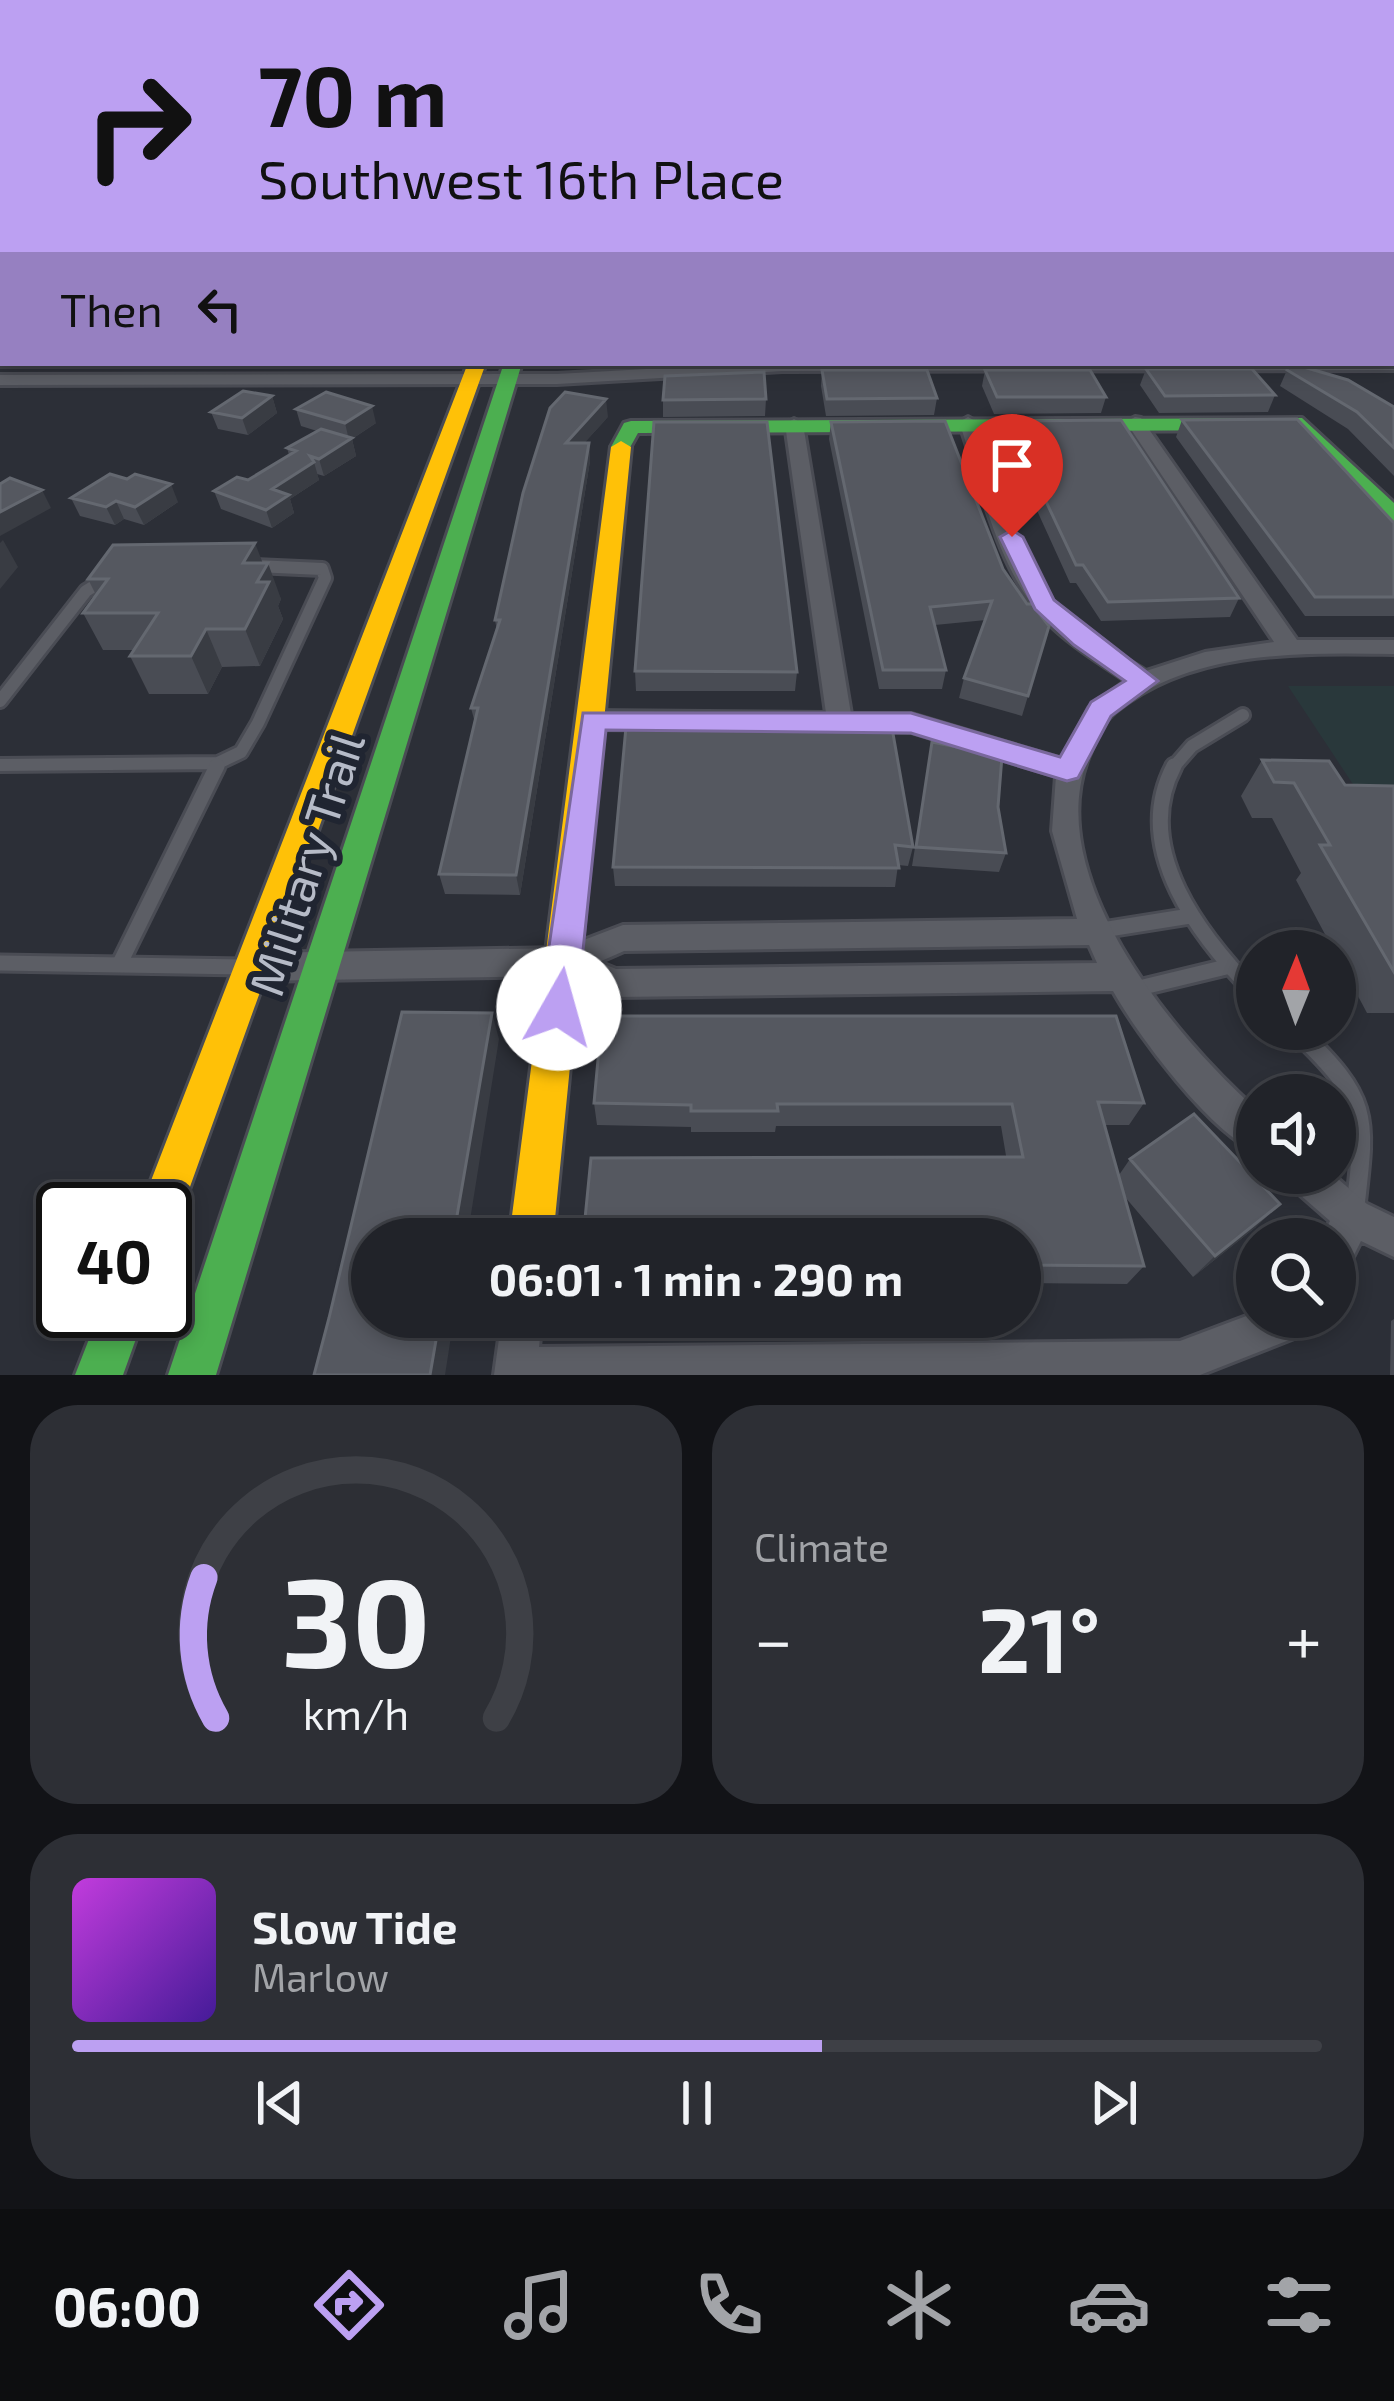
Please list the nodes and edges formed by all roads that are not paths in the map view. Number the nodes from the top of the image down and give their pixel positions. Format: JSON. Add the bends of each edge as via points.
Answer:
{"nodes":[{"id":1,"x":122,"y":366,"type":"edge"},
{"id":2,"x":334,"y":366,"type":"edge"},
{"id":3,"x":809,"y":366,"type":"edge"},
{"id":4,"x":474,"y":371,"type":"edge"},
{"id":5,"x":510,"y":371,"type":"edge"},
{"id":6,"x":0,"y":380,"type":"edge"},
{"id":7,"x":108,"y":380,"type":"junction"},
{"id":8,"x":326,"y":380,"type":"junction"},
{"id":9,"x":968,"y":422,"type":"junction"},
{"id":10,"x":1135,"y":422,"type":"junction"},
{"id":11,"x":794,"y":424,"type":"junction"},
{"id":12,"x":1394,"y":515,"type":"edge"},
{"id":13,"x":247,"y":567,"type":"edge"},
{"id":14,"x":110,"y":576,"type":"edge"},
{"id":15,"x":1289,"y":646,"type":"junction"},
{"id":16,"x":1394,"y":647,"type":"edge"},
{"id":17,"x":1144,"y":681,"type":"junction"},
{"id":18,"x":0,"y":700,"type":"edge"},
{"id":19,"x":1243,"y":715,"type":"dead end"},
{"id":20,"x":593,"y":720,"type":"junction"},
{"id":21,"x":840,"y":721,"type":"junction"},
{"id":22,"x":218,"y":764,"type":"junction"},
{"id":23,"x":0,"y":765,"type":"edge"},
{"id":24,"x":1067,"y":770,"type":"junction"},
{"id":25,"x":1190,"y":916,"type":"junction"},
{"id":26,"x":1095,"y":932,"type":"junction"},
{"id":27,"x":564,"y":962,"type":"junction"},
{"id":28,"x":0,"y":963,"type":"edge"},
{"id":29,"x":119,"y":965,"type":"junction"},
{"id":30,"x":251,"y":967,"type":"junction"},
{"id":31,"x":322,"y":967,"type":"junction"},
{"id":32,"x":1226,"y":967,"type":"junction"},
{"id":33,"x":1236,"y":976,"type":"edge"},
{"id":34,"x":1123,"y":984,"type":"junction"},
{"id":35,"x":1315,"y":1050,"type":"edge"},
{"id":36,"x":1236,"y":1113,"type":"edge"},
{"id":37,"x":171,"y":1182,"type":"edge"},
{"id":38,"x":1327,"y":1194,"type":"edge"},
{"id":39,"x":1354,"y":1217,"type":"junction"},
{"id":40,"x":534,"y":1218,"type":"edge"},
{"id":41,"x":1394,"y":1238,"type":"edge"},
{"id":42,"x":113,"y":1338,"type":"edge"},
{"id":43,"x":520,"y":1338,"type":"edge"},
{"id":44,"x":1243,"y":1338,"type":"edge"},
{"id":45,"x":516,"y":1371,"type":"edge"},
{"id":46,"x":99,"y":1375,"type":"edge"},
{"id":47,"x":191,"y":1375,"type":"edge"}],
"edges":[{"from":1,"to":7,"type":"street"},
{"from":2,"to":8,"type":"street"},
{"from":3,"to":5,"type":"street"},
{"from":4,"to":5,"type":"street"},
{"from":4,"to":8,"type":"street"},
{"from":4,"to":30,"type":"street","name":"Military Trail"},
{"from":5,"to":31,"type":"street","name":"Military Trail"},
{"from":6,"to":7,"type":"street"},
{"from":7,"to":8,"type":"street"},
{"from":9,"to":10,"type":"street"},
{"from":9,"to":11,"type":"street"},
{"from":9,"to":17,"type":"street","via":[[1044,604]]},
{"from":10,"to":12,"type":"street","via":[[1302,424]]},
{"from":10,"to":15,"type":"street"},
{"from":11,"to":20,"type":"street","via":[[631,427],[622,439]]},
{"from":11,"to":21,"type":"street"},
{"from":13,"to":22,"type":"lane","via":[[294,565],[322,569],[325,578],[241,752]]},
{"from":14,"to":18,"type":"lane","via":[[86,591]]},
{"from":15,"to":16,"type":"street"},
{"from":15,"to":17,"type":"street","via":[[1215,657]]},
{"from":17,"to":24,"type":"street","via":[[1100,709]]},
{"from":19,"to":25,"type":"lane","via":[[1204,737],[1171,770],[1161,817]]},
{"from":20,"to":21,"type":"street"},
{"from":20,"to":27,"type":"street"},
{"from":21,"to":24,"type":"street","via":[[911,723]]},
{"from":22,"to":23,"type":"lane"},
{"from":22,"to":29,"type":"lane"},
{"from":24,"to":26,"type":"street","via":[[1061,827]]},
{"from":25,"to":26,"type":"lane"},
{"from":25,"to":32,"type":"lane"},
{"from":26,"to":27,"type":"street","via":[[623,938]]},
{"from":26,"to":34,"type":"street"},
{"from":27,"to":31,"type":"street"},
{"from":27,"to":34,"type":"street","via":[[615,983]]},
{"from":27,"to":40,"type":"street"},
{"from":28,"to":29,"type":"lane"},
{"from":29,"to":30,"type":"lane"},
{"from":30,"to":31,"type":"street"},
{"from":30,"to":37,"type":"street","name":"Military Trail"},
{"from":31,"to":47,"type":"street","name":"Military Trail"},
{"from":32,"to":33,"type":"lane"},
{"from":32,"to":34,"type":"lane"},
{"from":34,"to":36,"type":"street","via":[[1172,1051]]},
{"from":35,"to":39,"type":"lane","via":[[1353,1088],[1365,1120]]},
{"from":38,"to":39,"type":"street"},
{"from":39,"to":41,"type":"street"},
{"from":42,"to":46,"type":"street"},
{"from":43,"to":45,"type":"street"},
{"from":44,"to":45,"type":"street","via":[[1180,1362]]}]}
